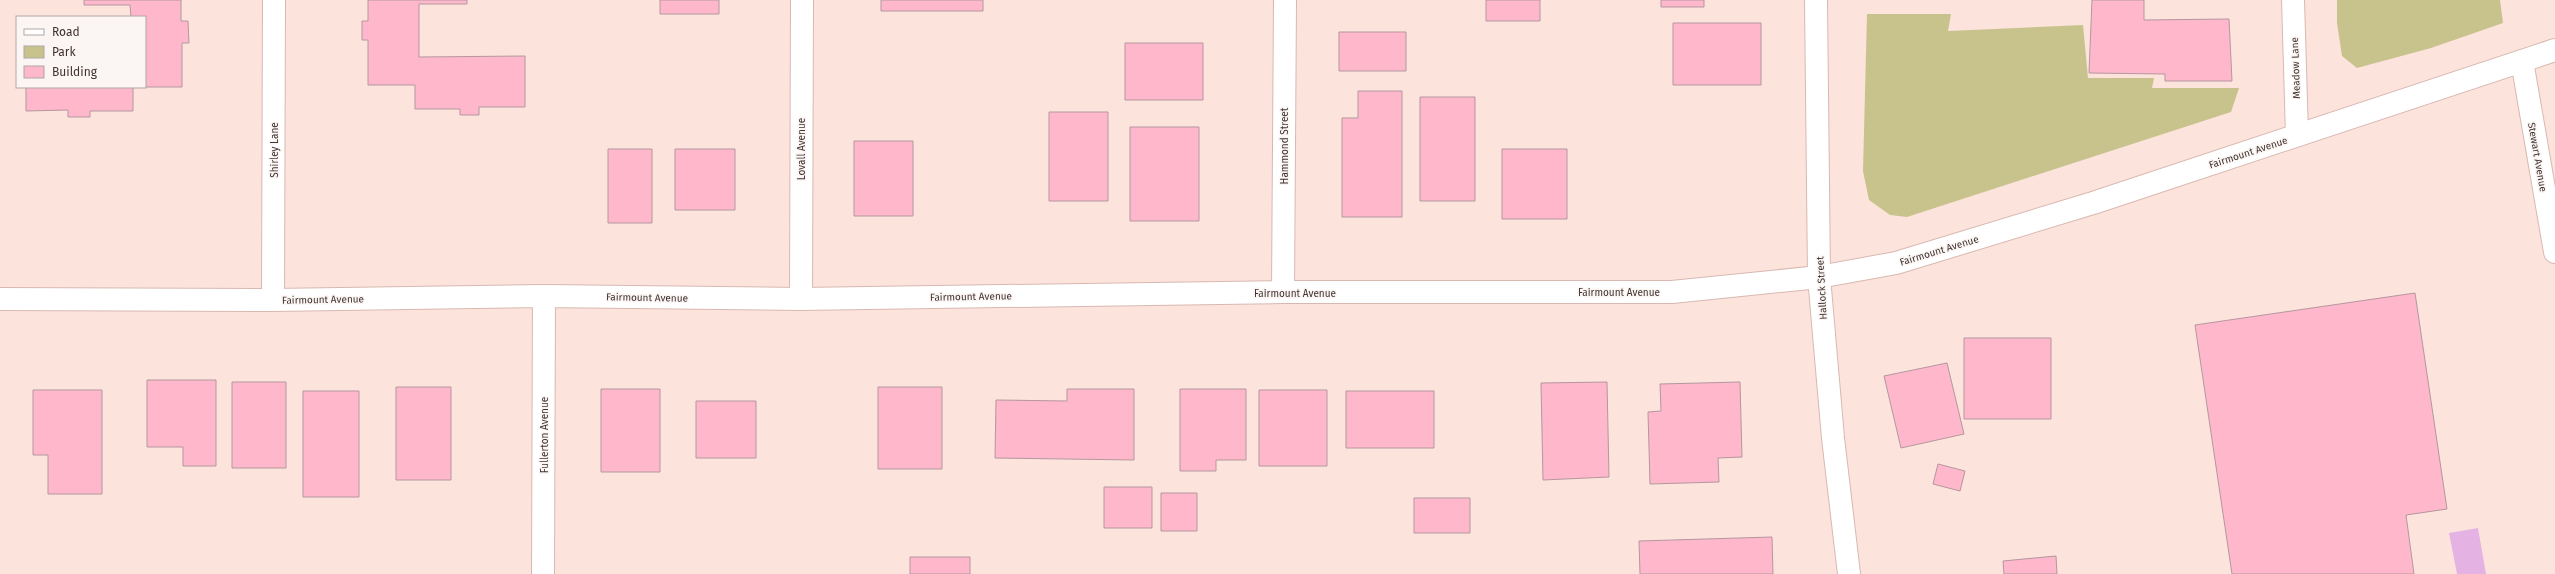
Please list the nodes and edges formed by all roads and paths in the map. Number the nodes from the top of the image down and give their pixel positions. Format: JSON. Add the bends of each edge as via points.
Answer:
{"nodes":[{"id":1,"x":274,"y":0,"type":"edge"},
{"id":2,"x":802,"y":0,"type":"edge"},
{"id":3,"x":1285,"y":0,"type":"edge"},
{"id":4,"x":1816,"y":0,"type":"edge"},
{"id":5,"x":2294,"y":0,"type":"edge"},
{"id":6,"x":2555,"y":50,"type":"edge"},
{"id":7,"x":2522,"y":61,"type":"junction"},
{"id":8,"x":2297,"y":135,"type":"junction"},
{"id":9,"x":2555,"y":252,"type":"edge"},
{"id":10,"x":1819,"y":276,"type":"junction"},
{"id":11,"x":1283,"y":292,"type":"junction"},
{"id":12,"x":544,"y":296,"type":"junction"},
{"id":13,"x":801,"y":298,"type":"junction"},
{"id":14,"x":0,"y":299,"type":"edge"},
{"id":15,"x":273,"y":300,"type":"junction"},
{"id":16,"x":543,"y":574,"type":"edge"},
{"id":17,"x":1849,"y":574,"type":"edge"}],
"edges":[{"from":1,"to":15,"type":"main road","name":"Shirley Lane"},
{"from":2,"to":13,"type":"main road","name":"Lovall Avenue"},
{"from":3,"to":11,"type":"main road","name":"Hammond Street"},
{"from":4,"to":10,"type":"main road","name":"Hallock Street"},
{"from":5,"to":8,"type":"main road","name":"Meadow Lane"},
{"from":6,"to":7,"type":"main road","name":"Fairmount Avenue"},
{"from":7,"to":8,"type":"main road","name":"Fairmount Avenue"},
{"from":7,"to":9,"type":"main road","name":"Stewart Avenue"},
{"from":8,"to":10,"type":"main road","name":"Fairmount Avenue","via":[[2093,203],[1896,263]]},
{"from":10,"to":11,"type":"main road","name":"Fairmount Avenue","via":[[1672,292]]},
{"from":10,"to":17,"type":"main road","name":"Hallock Street","via":[[1833,438]]},
{"from":11,"to":13,"type":"main road","name":"Fairmount Avenue"},
{"from":12,"to":13,"type":"main road","name":"Fairmount Avenue"},
{"from":12,"to":15,"type":"main road","name":"Fairmount Avenue"},
{"from":12,"to":16,"type":"main road","name":"Fullerton Avenue"},
{"from":14,"to":15,"type":"main road","name":"Fairmount Avenue"}]}
